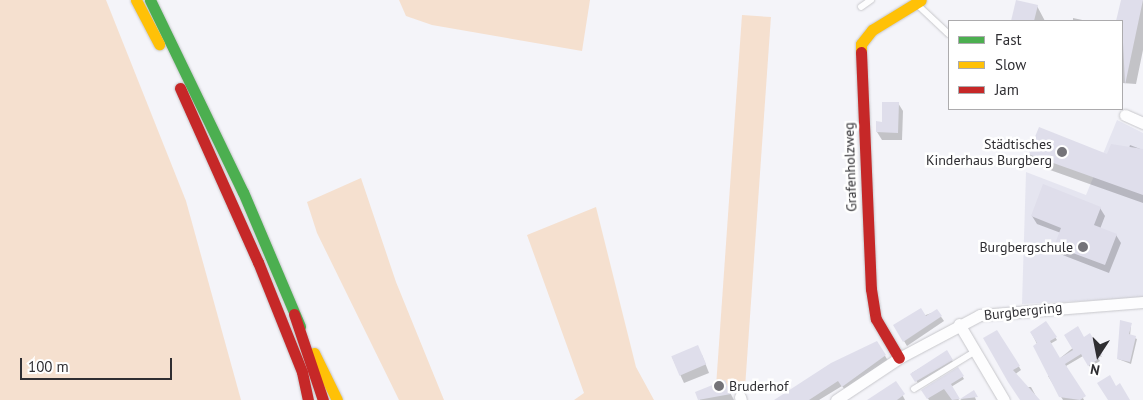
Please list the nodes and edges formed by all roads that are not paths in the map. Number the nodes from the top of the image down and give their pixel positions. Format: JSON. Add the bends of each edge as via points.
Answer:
{"nodes":[{"id":1,"x":136,"y":0,"type":"edge"},
{"id":2,"x":150,"y":0,"type":"edge"},
{"id":3,"x":871,"y":0,"type":"edge"},
{"id":4,"x":918,"y":2,"type":"edge"},
{"id":5,"x":860,"y":7,"type":"dead end"},
{"id":6,"x":948,"y":33,"type":"edge"},
{"id":7,"x":1125,"y":115,"type":"dead end"},
{"id":8,"x":1143,"y":123,"type":"edge"},
{"id":9,"x":1143,"y":302,"type":"edge"},
{"id":10,"x":294,"y":314,"type":"junction"},
{"id":11,"x":959,"y":324,"type":"junction"},
{"id":12,"x":976,"y":351,"type":"junction"},
{"id":13,"x":899,"y":358,"type":"junction"},
{"id":14,"x":914,"y":388,"type":"dead end"},
{"id":15,"x":310,"y":400,"type":"edge"},
{"id":16,"x":323,"y":400,"type":"edge"},
{"id":17,"x":337,"y":400,"type":"edge"},
{"id":18,"x":836,"y":400,"type":"edge"},
{"id":19,"x":1004,"y":400,"type":"edge"}],
"edges":[{"from":1,"to":15,"type":"main road","via":[[198,128],[302,372]]},
{"from":2,"to":10,"type":"main road","via":[[243,192]]},
{"from":3,"to":5,"type":"lane"},
{"from":4,"to":6,"type":"lane"},
{"from":4,"to":13,"type":"main road","name":"Grafenholzweg","via":[[872,30],[861,44],[871,289],[876,319]]},
{"from":7,"to":8,"type":"street"},
{"from":9,"to":11,"type":"street","name":"Burgbergring","via":[[980,315]]},
{"from":10,"to":16,"type":"main road"},
{"from":10,"to":17,"type":"main road"},
{"from":11,"to":12,"type":"street"},
{"from":11,"to":13,"type":"street","name":"Burgbergring"},
{"from":12,"to":14,"type":"lane"},
{"from":12,"to":19,"type":"street"},
{"from":13,"to":18,"type":"street","name":"Burgbergring"}]}
